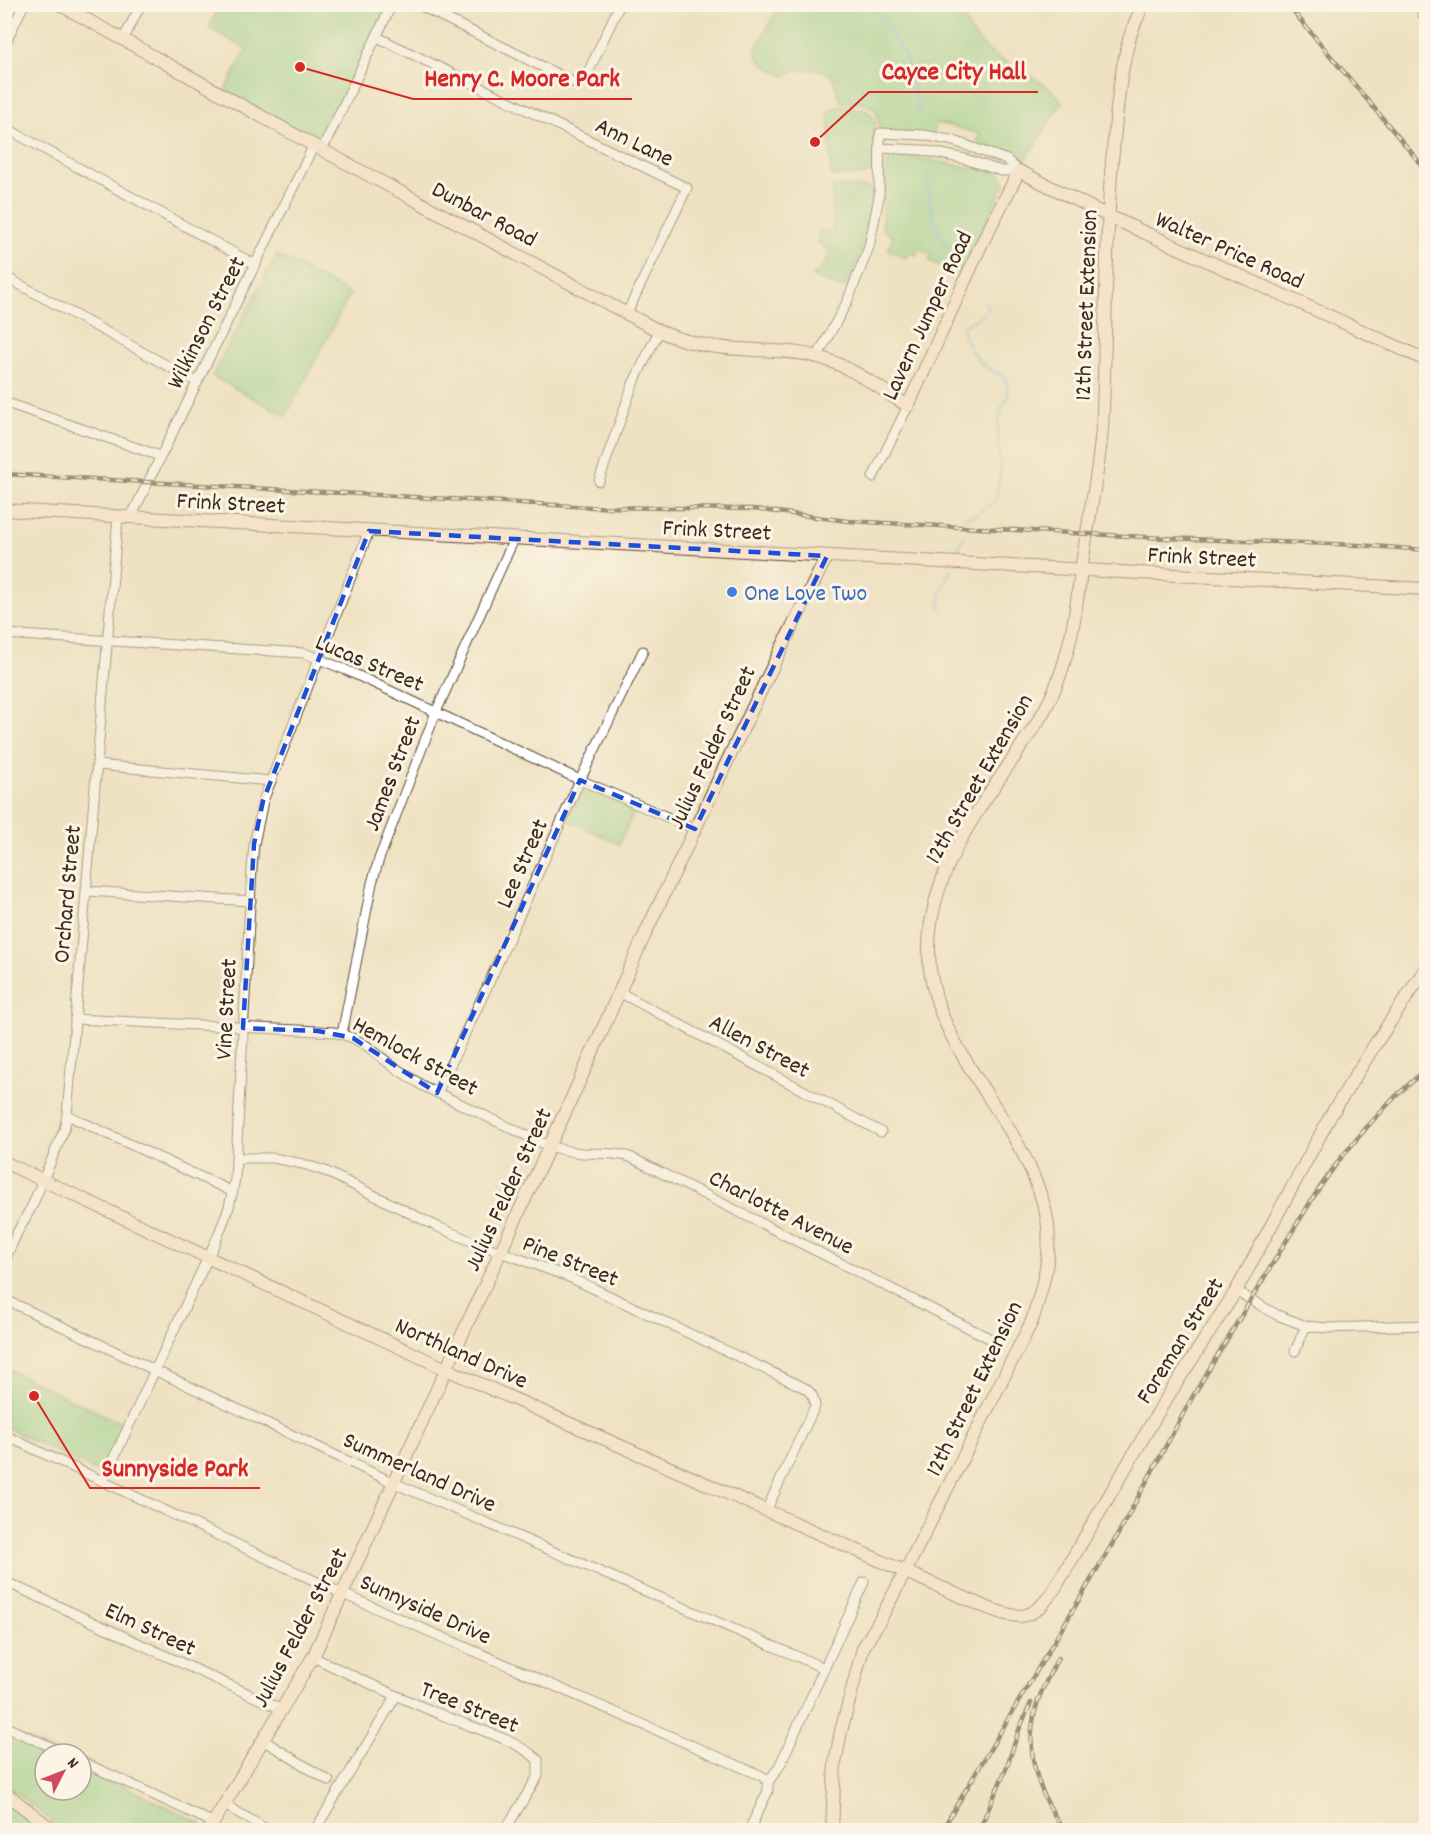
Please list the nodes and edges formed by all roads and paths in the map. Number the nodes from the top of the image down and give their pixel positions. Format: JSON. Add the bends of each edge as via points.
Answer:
{"nodes":[{"id":1,"x":24,"y":4,"type":"edge"},
{"id":2,"x":59,"y":4,"type":"edge"},
{"id":3,"x":141,"y":4,"type":"edge"},
{"id":4,"x":392,"y":4,"type":"edge"},
{"id":5,"x":417,"y":4,"type":"edge"},
{"id":6,"x":620,"y":4,"type":"edge"},
{"id":7,"x":1143,"y":4,"type":"edge"},
{"id":8,"x":1420,"y":4,"type":"edge"},
{"id":9,"x":1426,"y":17,"type":"edge"},
{"id":10,"x":377,"y":37,"type":"junction"},
{"id":11,"x":123,"y":40,"type":"junction"},
{"id":12,"x":4,"y":46,"type":"edge"},
{"id":13,"x":4,"y":127,"type":"edge"},
{"id":14,"x":318,"y":147,"type":"junction"},
{"id":15,"x":880,"y":148,"type":"junction"},
{"id":16,"x":1019,"y":171,"type":"junction"},
{"id":17,"x":1108,"y":216,"type":"junction"},
{"id":18,"x":256,"y":265,"type":"junction"},
{"id":19,"x":4,"y":276,"type":"edge"},
{"id":20,"x":627,"y":313,"type":"junction"},
{"id":21,"x":659,"y":331,"type":"junction"},
{"id":22,"x":817,"y":357,"type":"junction"},
{"id":23,"x":1426,"y":360,"type":"edge"},
{"id":24,"x":197,"y":382,"type":"junction"},
{"id":25,"x":4,"y":402,"type":"edge"},
{"id":26,"x":908,"y":406,"type":"junction"},
{"id":27,"x":160,"y":456,"type":"junction"},
{"id":28,"x":873,"y":477,"type":"dead end"},
{"id":29,"x":599,"y":481,"type":"dead end"},
{"id":30,"x":4,"y":510,"type":"edge"},
{"id":31,"x":125,"y":517,"type":"junction"},
{"id":32,"x":369,"y":531,"type":"junction"},
{"id":33,"x":514,"y":539,"type":"junction"},
{"id":34,"x":827,"y":556,"type":"junction"},
{"id":35,"x":1081,"y":570,"type":"junction"},
{"id":36,"x":1426,"y":589,"type":"edge"},
{"id":37,"x":4,"y":634,"type":"edge"},
{"id":38,"x":108,"y":640,"type":"junction"},
{"id":39,"x":643,"y":651,"type":"dead end"},
{"id":40,"x":320,"y":659,"type":"junction"},
{"id":41,"x":436,"y":712,"type":"junction"},
{"id":42,"x":97,"y":765,"type":"junction"},
{"id":43,"x":580,"y":780,"type":"junction"},
{"id":44,"x":271,"y":781,"type":"junction"},
{"id":45,"x":695,"y":829,"type":"junction"},
{"id":46,"x":87,"y":891,"type":"junction"},
{"id":47,"x":252,"y":901,"type":"junction"},
{"id":48,"x":1426,"y":968,"type":"edge"},
{"id":49,"x":619,"y":992,"type":"junction"},
{"id":50,"x":75,"y":1019,"type":"junction"},
{"id":51,"x":243,"y":1028,"type":"junction"},
{"id":52,"x":342,"y":1034,"type":"junction"},
{"id":53,"x":437,"y":1093,"type":"junction"},
{"id":54,"x":68,"y":1115,"type":"junction"},
{"id":55,"x":882,"y":1132,"type":"dead end"},
{"id":56,"x":549,"y":1146,"type":"junction"},
{"id":57,"x":236,"y":1158,"type":"junction"},
{"id":58,"x":4,"y":1162,"type":"edge"},
{"id":59,"x":43,"y":1180,"type":"junction"},
{"id":60,"x":233,"y":1192,"type":"junction"},
{"id":61,"x":500,"y":1252,"type":"junction"},
{"id":62,"x":208,"y":1257,"type":"junction"},
{"id":63,"x":4,"y":1262,"type":"edge"},
{"id":64,"x":1236,"y":1291,"type":"junction"},
{"id":65,"x":4,"y":1299,"type":"edge"},
{"id":66,"x":1426,"y":1325,"type":"edge"},
{"id":67,"x":1306,"y":1326,"type":"junction"},
{"id":68,"x":989,"y":1338,"type":"dead end"},
{"id":69,"x":1295,"y":1351,"type":"dead end"},
{"id":70,"x":447,"y":1369,"type":"junction"},
{"id":71,"x":155,"y":1370,"type":"junction"},
{"id":72,"x":4,"y":1435,"type":"edge"},
{"id":73,"x":103,"y":1481,"type":"junction"},
{"id":74,"x":394,"y":1483,"type":"junction"},
{"id":75,"x":766,"y":1511,"type":"junction"},
{"id":76,"x":905,"y":1572,"type":"junction"},
{"id":77,"x":4,"y":1581,"type":"edge"},
{"id":78,"x":864,"y":1582,"type":"dead end"},
{"id":79,"x":343,"y":1594,"type":"junction"},
{"id":80,"x":313,"y":1657,"type":"junction"},
{"id":81,"x":824,"y":1668,"type":"junction"},
{"id":82,"x":396,"y":1696,"type":"junction"},
{"id":83,"x":281,"y":1709,"type":"junction"},
{"id":84,"x":4,"y":1726,"type":"edge"},
{"id":85,"x":262,"y":1740,"type":"junction"},
{"id":86,"x":39,"y":1742,"type":"edge"},
{"id":87,"x":93,"y":1767,"type":"edge"},
{"id":88,"x":329,"y":1781,"type":"dead end"},
{"id":89,"x":768,"y":1782,"type":"junction"},
{"id":90,"x":4,"y":1792,"type":"edge"},
{"id":91,"x":225,"y":1804,"type":"junction"},
{"id":92,"x":211,"y":1827,"type":"edge"},
{"id":93,"x":54,"y":1830,"type":"edge"},
{"id":94,"x":268,"y":1830,"type":"edge"},
{"id":95,"x":315,"y":1830,"type":"edge"},
{"id":96,"x":505,"y":1830,"type":"edge"},
{"id":97,"x":748,"y":1830,"type":"edge"},
{"id":98,"x":832,"y":1830,"type":"edge"}],
"edges":[{"from":1,"to":12,"type":"street"},
{"from":2,"to":11,"type":"street","name":"Dunbar Road"},
{"from":3,"to":11,"type":"street"},
{"from":4,"to":10,"type":"street","name":"Wilkinson Street"},
{"from":5,"to":6,"type":"street","via":[[575,83],[585,79]]},
{"from":7,"to":17,"type":"street","name":"12th Street Extension","via":[[1128,42],[1119,87]]},
{"from":8,"to":9,"type":"street"},
{"from":10,"to":14,"type":"street","name":"Wilkinson Street"},
{"from":10,"to":20,"type":"street","name":"Ann Lane","via":[[687,188]]},
{"from":11,"to":14,"type":"street","name":"Dunbar Road"},
{"from":13,"to":18,"type":"street"},
{"from":14,"to":18,"type":"street","name":"Wilkinson Street"},
{"from":14,"to":20,"type":"street","name":"Dunbar Road"},
{"from":15,"to":16,"type":"street","via":[[922,150],[1002,171]]},
{"from":15,"to":16,"type":"street","via":[[880,133],[924,135],[1007,160]]},
{"from":15,"to":22,"type":"street","via":[[879,197],[868,247],[848,302]]},
{"from":16,"to":17,"type":"street","name":"Walter Price Road"},
{"from":16,"to":26,"type":"street","name":"Lavern Jumper Road"},
{"from":17,"to":23,"type":"street","name":"Walter Price Road"},
{"from":17,"to":35,"type":"street","name":"12th Street Extension","via":[[1101,442]]},
{"from":18,"to":24,"type":"street","name":"Wilkinson Street"},
{"from":19,"to":24,"type":"street"},
{"from":20,"to":21,"type":"street","name":"Dunbar Road"},
{"from":21,"to":22,"type":"street","name":"Dunbar Road","via":[[721,348],[786,351]]},
{"from":21,"to":29,"type":"street","via":[[633,384]]},
{"from":22,"to":26,"type":"street","name":"Dunbar Road","via":[[849,369]]},
{"from":24,"to":27,"type":"street","name":"Wilkinson Street"},
{"from":25,"to":27,"type":"street"},
{"from":26,"to":28,"type":"street","name":"Lavern Jumper Road"},
{"from":27,"to":31,"type":"street","name":"Wilkinson Street"},
{"from":30,"to":31,"type":"street","name":"Frink Street"},
{"from":31,"to":32,"type":"street","name":"Frink Street"},
{"from":31,"to":38,"type":"street","name":"Orchard Street"},
{"from":32,"to":33,"type":"street","name":"Frink Street"},
{"from":32,"to":40,"type":"street","name":"Vine Street"},
{"from":33,"to":34,"type":"street","name":"Frink Street"},
{"from":33,"to":41,"type":"street","name":"James Street"},
{"from":34,"to":35,"type":"street","name":"Frink Street"},
{"from":34,"to":45,"type":"street","name":"Julius Felder Street"},
{"from":35,"to":36,"type":"street","name":"Frink Street"},
{"from":35,"to":76,"type":"street","name":"12th Street Extension","via":[[1071,637],[1058,680],[1041,717],[951,857],[930,927],[931,973],[937,999],[949,1030],[1011,1130],[1041,1194],[1048,1222],[1048,1258],[1032,1321]]},
{"from":37,"to":38,"type":"street","name":"Lucas Street"},
{"from":38,"to":40,"type":"street","name":"Lucas Street","via":[[295,651]]},
{"from":38,"to":42,"type":"street","name":"Orchard Street"},
{"from":39,"to":43,"type":"street","name":"Lee Street"},
{"from":40,"to":41,"type":"street","name":"Lucas Street"},
{"from":40,"to":44,"type":"street","name":"Vine Street"},
{"from":41,"to":43,"type":"street","name":"Lucas Street"},
{"from":41,"to":52,"type":"street","name":"James Street","via":[[379,859]]},
{"from":42,"to":44,"type":"street"},
{"from":42,"to":46,"type":"street","name":"Orchard Street"},
{"from":43,"to":45,"type":"street","name":"Lucas Street"},
{"from":43,"to":53,"type":"street","name":"Lee Street"},
{"from":44,"to":47,"type":"street","name":"Vine Street","via":[[254,844]]},
{"from":45,"to":49,"type":"street","name":"Julius Felder Street"},
{"from":46,"to":47,"type":"street"},
{"from":46,"to":50,"type":"street","name":"Orchard Street"},
{"from":47,"to":51,"type":"street","name":"Vine Street"},
{"from":48,"to":64,"type":"street","name":"Foreman Street","via":[[1331,1115]]},
{"from":49,"to":55,"type":"street","name":"Allen Street"},
{"from":49,"to":56,"type":"street","name":"Julius Felder Street"},
{"from":50,"to":51,"type":"street","name":"Hemlock Street"},
{"from":50,"to":54,"type":"street","name":"Orchard Street"},
{"from":51,"to":52,"type":"street","name":"Hemlock Street"},
{"from":51,"to":57,"type":"street","name":"Vine Street"},
{"from":52,"to":53,"type":"street","name":"Hemlock Street"},
{"from":53,"to":56,"type":"street","name":"Hemlock Street"},
{"from":54,"to":59,"type":"street","name":"Orchard Street"},
{"from":54,"to":60,"type":"street"},
{"from":56,"to":61,"type":"street","name":"Julius Felder Street"},
{"from":56,"to":68,"type":"street","name":"Charlotte Avenue","via":[[630,1157]]},
{"from":57,"to":60,"type":"street","name":"Vine Street"},
{"from":57,"to":61,"type":"street","name":"Pine Street","via":[[281,1159],[325,1171],[438,1227]]},
{"from":58,"to":59,"type":"street","name":"Northland Drive"},
{"from":59,"to":62,"type":"street","name":"Northland Drive"},
{"from":59,"to":63,"type":"street","name":"Orchard Street"},
{"from":60,"to":62,"type":"street","name":"Vine Street","via":[[225,1222]]},
{"from":61,"to":70,"type":"street","name":"Julius Felder Street"},
{"from":61,"to":75,"type":"street","name":"Pine Street","via":[[568,1277],[810,1391],[815,1406]]},
{"from":62,"to":70,"type":"street","name":"Northland Drive"},
{"from":62,"to":71,"type":"street","name":"Vine Street"},
{"from":64,"to":67,"type":"street","via":[[1269,1311]]},
{"from":64,"to":76,"type":"street","name":"Foreman Street","via":[[1038,1609],[1019,1617],[1004,1614]]},
{"from":65,"to":71,"type":"street","name":"Summerland Drive"},
{"from":66,"to":67,"type":"street","via":[[1320,1329]]},
{"from":67,"to":69,"type":"street"},
{"from":70,"to":74,"type":"street","name":"Julius Felder Street"},
{"from":70,"to":75,"type":"street","name":"Northland Drive"},
{"from":71,"to":73,"type":"street","name":"Vine Street"},
{"from":71,"to":74,"type":"street","name":"Summerland Drive"},
{"from":72,"to":73,"type":"street","name":"Sunnyside Drive"},
{"from":73,"to":79,"type":"street","name":"Sunnyside Drive"},
{"from":74,"to":79,"type":"street","name":"Julius Felder Street"},
{"from":74,"to":81,"type":"street","name":"Summerland Drive"},
{"from":75,"to":76,"type":"street","name":"Northland Drive"},
{"from":76,"to":98,"type":"street","name":"12th Street Extension","via":[[863,1648],[835,1763]]},
{"from":77,"to":83,"type":"street","name":"Elm Street"},
{"from":78,"to":81,"type":"street"},
{"from":79,"to":80,"type":"street","name":"Julius Felder Street"},
{"from":79,"to":89,"type":"street","name":"Sunnyside Drive","via":[[762,1776]]},
{"from":80,"to":82,"type":"street","name":"Tree Street"},
{"from":80,"to":83,"type":"street","name":"Julius Felder Street"},
{"from":81,"to":89,"type":"street","via":[[779,1767]]},
{"from":82,"to":95,"type":"street"},
{"from":82,"to":96,"type":"street","name":"Tree Street","via":[[518,1746],[538,1760],[538,1776]]},
{"from":83,"to":85,"type":"street","name":"Julius Felder Street"},
{"from":84,"to":86,"type":"street"},
{"from":85,"to":88,"type":"street"},
{"from":85,"to":91,"type":"street","name":"Julius Felder Street"},
{"from":87,"to":92,"type":"street"},
{"from":89,"to":97,"type":"street","via":[[768,1791]]},
{"from":90,"to":93,"type":"street"},
{"from":91,"to":92,"type":"street","name":"Julius Felder Street"},
{"from":91,"to":94,"type":"street"}]}
